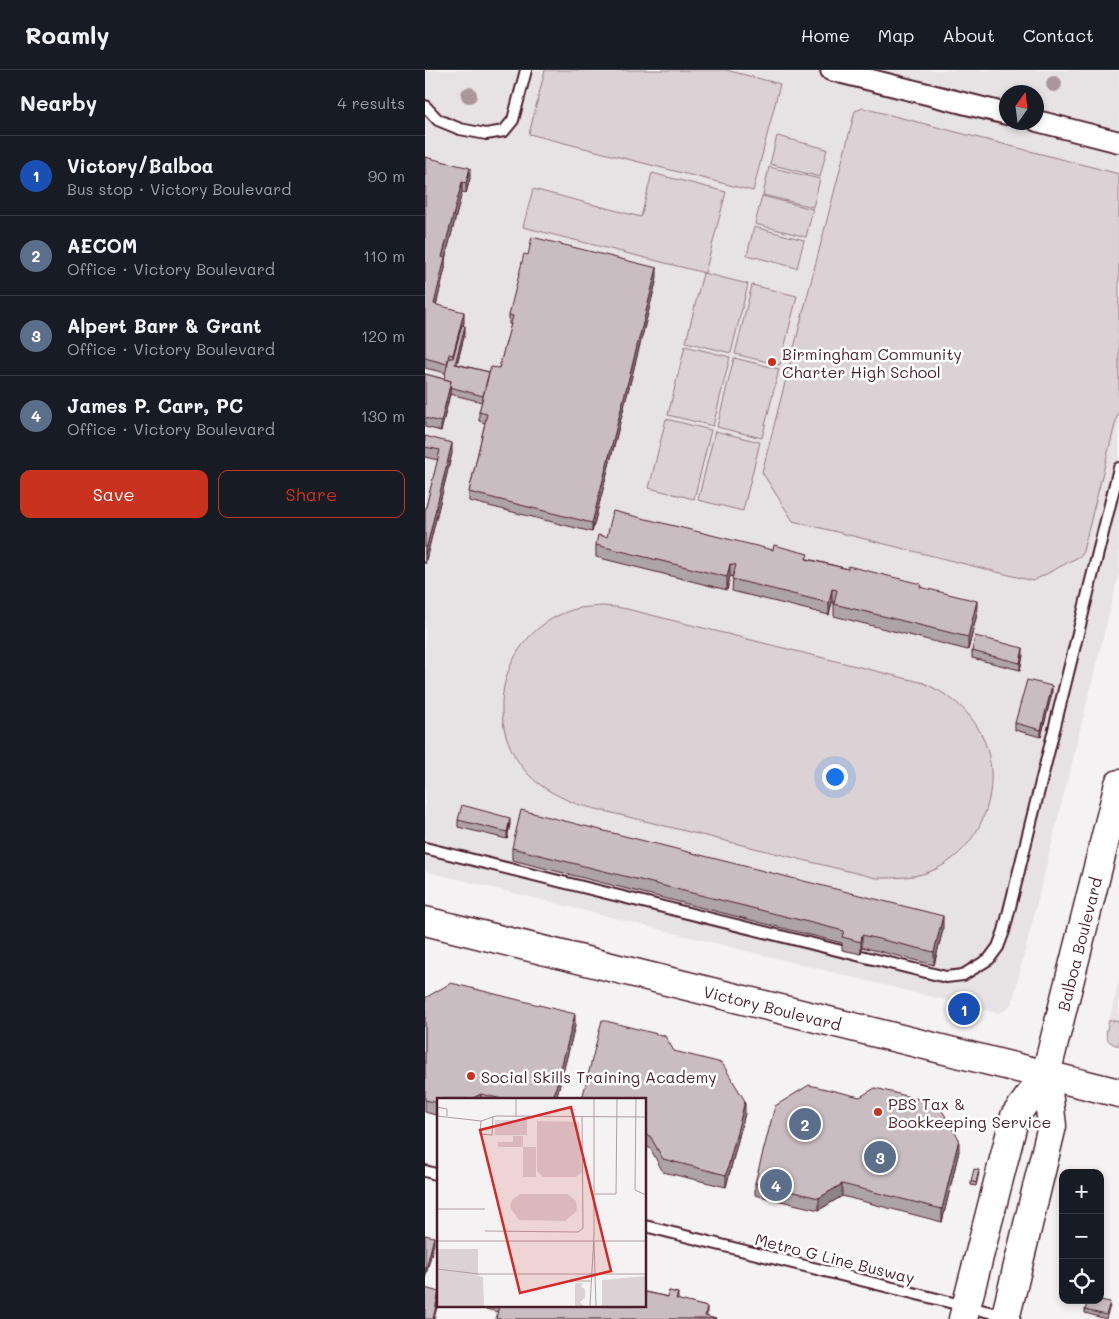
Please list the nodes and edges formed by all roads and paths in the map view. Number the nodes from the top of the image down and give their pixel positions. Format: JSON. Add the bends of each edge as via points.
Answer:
{"nodes":[{"id":1,"x":526,"y":70,"type":"edge"},
{"id":2,"x":831,"y":70,"type":"edge"},
{"id":3,"x":425,"y":106,"type":"edge"},
{"id":4,"x":999,"y":112,"type":"edge"},
{"id":5,"x":1044,"y":123,"type":"edge"},
{"id":6,"x":1119,"y":142,"type":"edge"},
{"id":7,"x":1119,"y":468,"type":"edge"},
{"id":8,"x":1119,"y":784,"type":"edge"},
{"id":9,"x":425,"y":848,"type":"edge"},
{"id":10,"x":425,"y":921,"type":"edge"},
{"id":11,"x":1046,"y":1074,"type":"junction"},
{"id":12,"x":1119,"y":1093,"type":"edge"},
{"id":13,"x":646,"y":1226,"type":"edge"},
{"id":14,"x":965,"y":1312,"type":"edge"},
{"id":15,"x":1010,"y":1318,"type":"edge"}],
"edges":[{"from":1,"to":3,"type":"lane","via":[[513,120],[504,131],[486,134],[460,129],[437,120]]},
{"from":2,"to":4,"type":"street"},
{"from":5,"to":6,"type":"street"},
{"from":7,"to":9,"type":"lane","via":[[1004,931],[989,959],[963,975],[946,977]]},
{"from":8,"to":11,"type":"main road","name":"Balboa Boulevard"},
{"from":10,"to":11,"type":"main road","name":"Victory Boulevard"},
{"from":11,"to":12,"type":"main road","name":"Victory Boulevard"},
{"from":11,"to":14,"type":"main road","name":"Balboa Boulevard","via":[[1015,1116]]},
{"from":11,"to":15,"type":"main road","name":"Balboa Boulevard","via":[[1052,1126]]},
{"from":13,"to":14,"type":"lane","name":"Metro G Line Busway"},
{"from":14,"to":15,"type":"lane","name":"Metro G Line Busway"}]}
